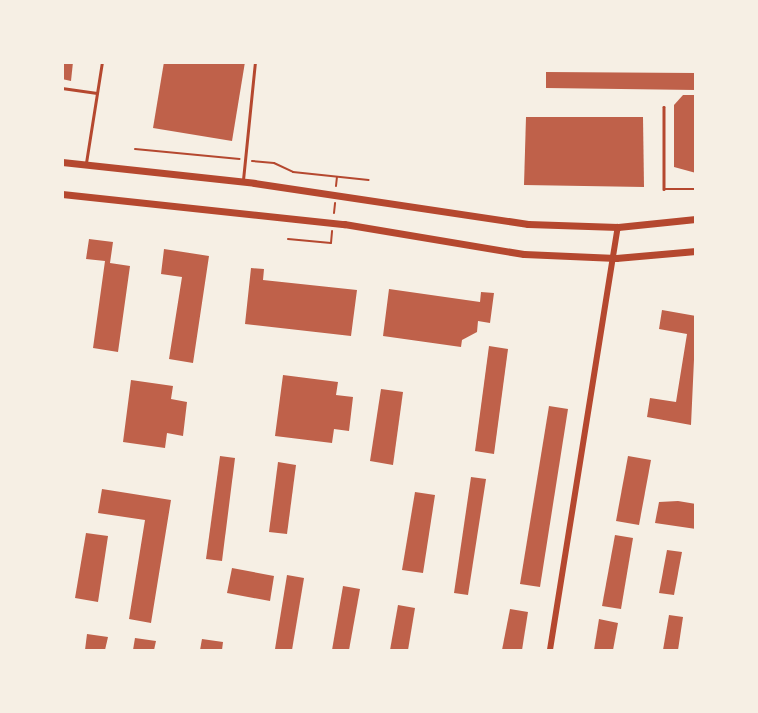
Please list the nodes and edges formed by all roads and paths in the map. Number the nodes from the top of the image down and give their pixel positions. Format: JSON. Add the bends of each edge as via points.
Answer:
{"nodes":[{"id":1,"x":102,"y":62,"type":"edge"},
{"id":2,"x":255,"y":62,"type":"edge"},
{"id":3,"x":62,"y":88,"type":"edge"},
{"id":4,"x":98,"y":93,"type":"junction"},
{"id":5,"x":664,"y":107,"type":"dead end"},
{"id":6,"x":135,"y":149,"type":"dead end"},
{"id":7,"x":245,"y":160,"type":"junction"},
{"id":8,"x":62,"y":162,"type":"edge"},
{"id":9,"x":86,"y":164,"type":"junction"},
{"id":10,"x":369,"y":180,"type":"dead end"},
{"id":11,"x":243,"y":181,"type":"junction"},
{"id":12,"x":696,"y":189,"type":"edge"},
{"id":13,"x":62,"y":194,"type":"edge"},
{"id":14,"x":696,"y":219,"type":"edge"},
{"id":15,"x":618,"y":227,"type":"junction"},
{"id":16,"x":696,"y":250,"type":"edge"},
{"id":17,"x":616,"y":258,"type":"junction"},
{"id":18,"x":550,"y":650,"type":"edge"}],
"edges":[{"from":1,"to":4,"type":"lane"},
{"from":2,"to":7,"type":"lane"},
{"from":3,"to":4,"type":"lane"},
{"from":4,"to":9,"type":"lane"},
{"from":5,"to":12,"type":"lane","via":[[664,189]]},
{"from":6,"to":7,"type":"path"},
{"from":7,"to":10,"type":"path","via":[[274,163],[293,172]]},
{"from":7,"to":11,"type":"lane"},
{"from":8,"to":9,"type":"main road"},
{"from":9,"to":11,"type":"main road"},
{"from":11,"to":15,"type":"main road","via":[[528,224]]},
{"from":13,"to":17,"type":"main road","via":[[344,224],[524,254]]},
{"from":14,"to":15,"type":"main road"},
{"from":15,"to":17,"type":"street"},
{"from":16,"to":17,"type":"main road"},
{"from":17,"to":18,"type":"street"}]}
